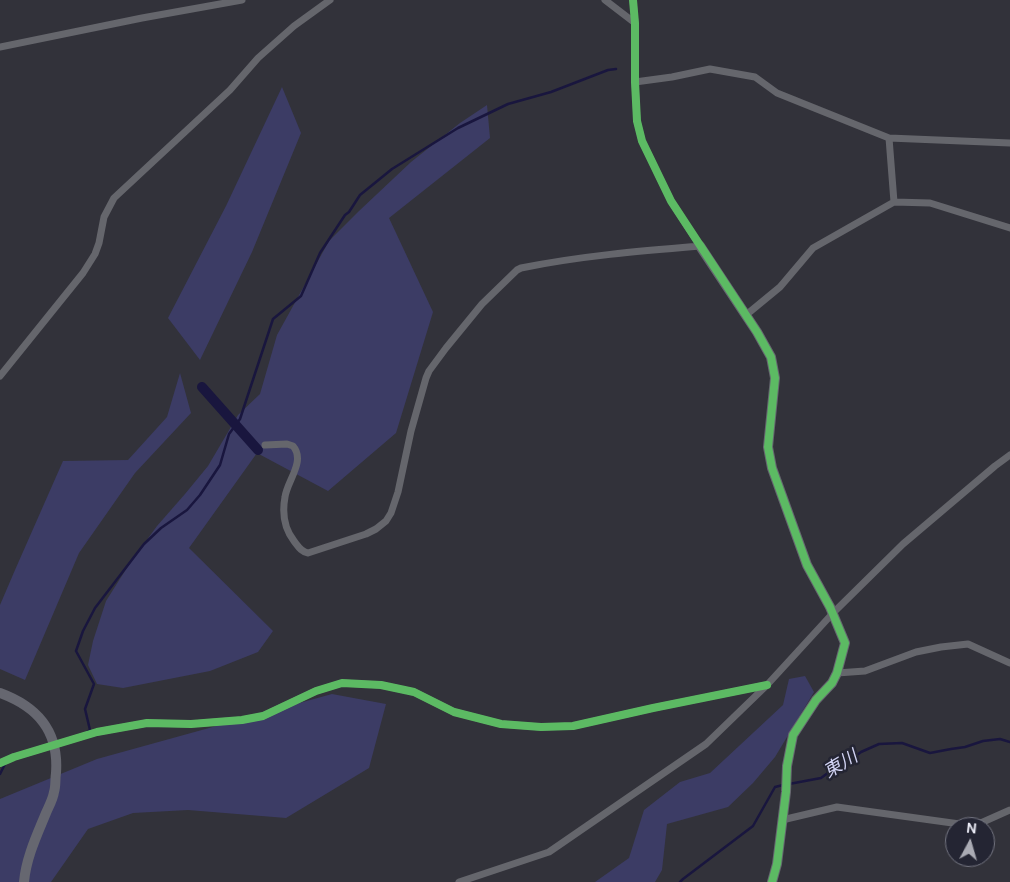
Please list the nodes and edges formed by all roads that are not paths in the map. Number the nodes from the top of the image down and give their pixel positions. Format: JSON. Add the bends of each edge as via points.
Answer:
{"nodes":[{"id":1,"x":242,"y":0,"type":"edge"},
{"id":2,"x":330,"y":0,"type":"edge"},
{"id":3,"x":605,"y":0,"type":"edge"},
{"id":4,"x":634,"y":0,"type":"edge"},
{"id":5,"x":635,"y":24,"type":"junction"},
{"id":6,"x":0,"y":47,"type":"edge"},
{"id":7,"x":635,"y":82,"type":"junction"},
{"id":8,"x":888,"y":138,"type":"junction"},
{"id":9,"x":1010,"y":143,"type":"edge"},
{"id":10,"x":894,"y":202,"type":"junction"},
{"id":11,"x":1010,"y":228,"type":"edge"},
{"id":12,"x":700,"y":246,"type":"junction"},
{"id":13,"x":746,"y":315,"type":"junction"},
{"id":14,"x":0,"y":376,"type":"edge"},
{"id":15,"x":265,"y":445,"type":"dead end"},
{"id":16,"x":1010,"y":455,"type":"edge"},
{"id":17,"x":833,"y":613,"type":"junction"},
{"id":18,"x":1010,"y":663,"type":"edge"},
{"id":19,"x":837,"y":673,"type":"junction"},
{"id":20,"x":767,"y":685,"type":"junction"},
{"id":21,"x":0,"y":692,"type":"edge"},
{"id":22,"x":0,"y":763,"type":"edge"},
{"id":23,"x":1010,"y":810,"type":"edge"},
{"id":24,"x":782,"y":820,"type":"junction"},
{"id":25,"x":24,"y":882,"type":"edge"},
{"id":26,"x":459,"y":882,"type":"edge"},
{"id":27,"x":772,"y":882,"type":"edge"}],
"edges":[{"from":1,"to":6,"type":"street"},
{"from":2,"to":14,"type":"street","via":[[258,58],[230,90],[114,198],[104,217],[95,254],[83,273]]},
{"from":3,"to":5,"type":"street"},
{"from":4,"to":5,"type":"street"},
{"from":5,"to":7,"type":"street"},
{"from":7,"to":8,"type":"street","via":[[710,69],[755,76],[777,93]]},
{"from":7,"to":12,"type":"street","via":[[637,121],[642,141],[671,201]]},
{"from":8,"to":9,"type":"street"},
{"from":8,"to":10,"type":"street"},
{"from":10,"to":11,"type":"street","via":[[930,203]]},
{"from":10,"to":13,"type":"street","via":[[813,248],[780,287]]},
{"from":12,"to":13,"type":"street"},
{"from":12,"to":15,"type":"street","via":[[555,262],[517,270],[482,304],[429,371],[391,513],[386,521],[366,534],[308,554],[304,552],[292,539],[284,518],[285,496],[295,470],[297,453],[293,446],[287,444]]},
{"from":13,"to":17,"type":"street","via":[[771,357],[775,378],[768,447],[772,468],[807,564]]},
{"from":16,"to":17,"type":"street","via":[[903,544]]},
{"from":17,"to":19,"type":"street","via":[[846,643]]},
{"from":17,"to":20,"type":"street"},
{"from":18,"to":19,"type":"street","via":[[968,644],[916,652],[865,671]]},
{"from":19,"to":24,"type":"street","via":[[793,735],[786,766]]},
{"from":20,"to":22,"type":"street","via":[[573,726],[541,727],[501,724],[454,712],[414,692],[382,685],[342,682],[263,716],[191,724],[147,723],[97,732]]},
{"from":20,"to":26,"type":"street","via":[[706,744],[549,852]]},
{"from":21,"to":25,"type":"street","via":[[26,705],[41,719],[52,736],[56,760],[54,792],[30,854]]},
{"from":23,"to":24,"type":"street","via":[[974,826],[838,806]]},
{"from":24,"to":27,"type":"street"}]}
